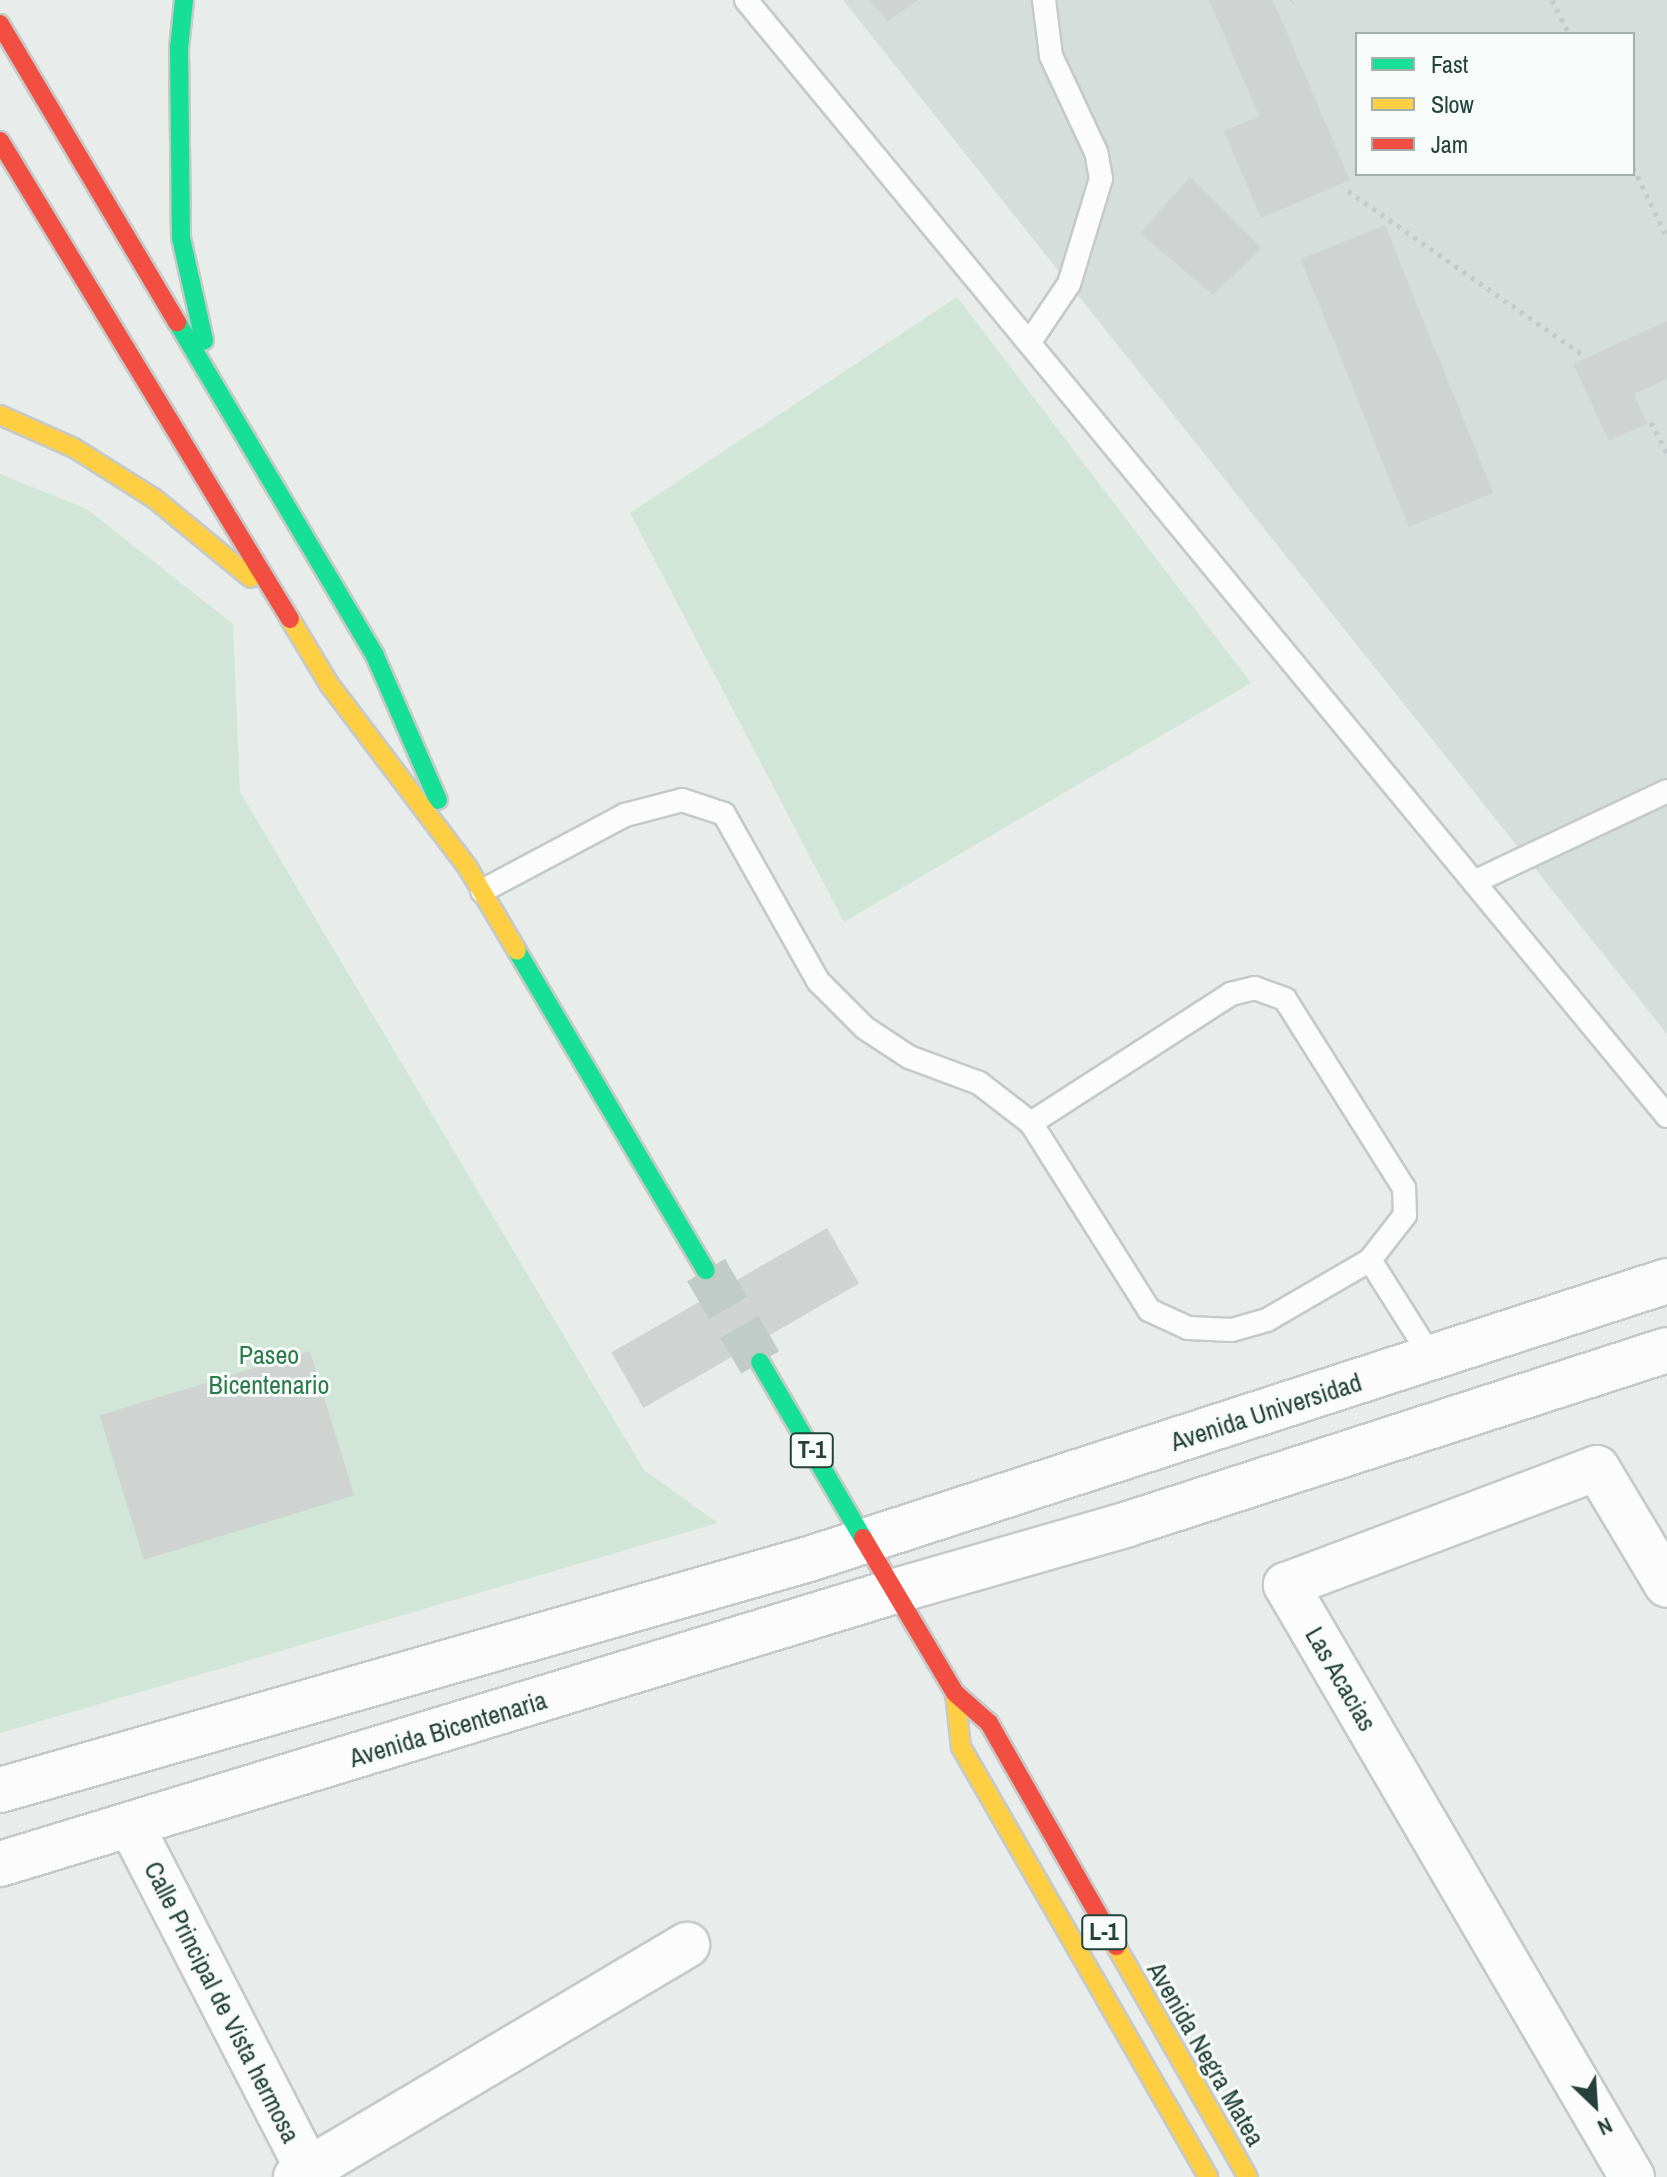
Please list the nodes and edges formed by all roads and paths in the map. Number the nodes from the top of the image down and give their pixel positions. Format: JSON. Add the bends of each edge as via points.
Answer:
{"nodes":[{"id":1,"x":184,"y":0,"type":"edge"},
{"id":2,"x":746,"y":0,"type":"edge"},
{"id":3,"x":1044,"y":0,"type":"edge"},
{"id":4,"x":1552,"y":0,"type":"edge"},
{"id":5,"x":0,"y":24,"type":"edge"},
{"id":6,"x":1568,"y":32,"type":"edge"},
{"id":7,"x":0,"y":141,"type":"edge"},
{"id":8,"x":1635,"y":171,"type":"edge"},
{"id":9,"x":1348,"y":191,"type":"dead end"},
{"id":10,"x":1667,"y":237,"type":"edge"},
{"id":11,"x":1029,"y":343,"type":"junction"},
{"id":12,"x":1582,"y":354,"type":"dead end"},
{"id":13,"x":212,"y":377,"type":"junction"},
{"id":14,"x":0,"y":415,"type":"edge"},
{"id":15,"x":1651,"y":422,"type":"dead end"},
{"id":16,"x":1667,"y":454,"type":"edge"},
{"id":17,"x":278,"y":600,"type":"junction"},
{"id":18,"x":1667,"y":791,"type":"edge"},
{"id":19,"x":468,"y":868,"type":"junction"},
{"id":20,"x":1474,"y":882,"type":"junction"},
{"id":21,"x":482,"y":891,"type":"junction"},
{"id":22,"x":1667,"y":1116,"type":"edge"},
{"id":23,"x":1031,"y":1123,"type":"junction"},
{"id":24,"x":1370,"y":1260,"type":"junction"},
{"id":25,"x":706,"y":1270,"type":"tunnel mouth"},
{"id":26,"x":1667,"y":1281,"type":"edge"},
{"id":27,"x":1667,"y":1350,"type":"edge"},
{"id":28,"x":1432,"y":1358,"type":"junction"},
{"id":29,"x":760,"y":1362,"type":"tunnel mouth"},
{"id":30,"x":863,"y":1538,"type":"junction"},
{"id":31,"x":1667,"y":1585,"type":"edge"},
{"id":32,"x":895,"y":1591,"type":"junction"},
{"id":33,"x":955,"y":1693,"type":"junction"},
{"id":34,"x":0,"y":1790,"type":"edge"},
{"id":35,"x":132,"y":1827,"type":"junction"},
{"id":36,"x":0,"y":1864,"type":"edge"},
{"id":37,"x":687,"y":1945,"type":"dead end"},
{"id":38,"x":306,"y":2175,"type":"edge"},
{"id":39,"x":1208,"y":2177,"type":"edge"},
{"id":40,"x":1248,"y":2177,"type":"edge"},
{"id":41,"x":1632,"y":2177,"type":"edge"}],
"edges":[{"from":1,"to":13,"type":"main road","via":[[179,48],[181,238]]},
{"from":2,"to":11,"type":"lane"},
{"from":3,"to":11,"type":"lane","via":[[1051,56],[1096,152],[1101,179],[1069,284]]},
{"from":4,"to":6,"type":"path"},
{"from":5,"to":13,"type":"main road"},
{"from":7,"to":17,"type":"main road"},
{"from":8,"to":10,"type":"path"},
{"from":9,"to":12,"type":"path"},
{"from":11,"to":20,"type":"lane"},
{"from":13,"to":19,"type":"main road","via":[[375,656]]},
{"from":14,"to":17,"type":"main road","via":[[74,448],[155,499]]},
{"from":15,"to":16,"type":"path"},
{"from":17,"to":19,"type":"main road","via":[[329,684]]},
{"from":18,"to":20,"type":"lane"},
{"from":19,"to":21,"type":"main road"},
{"from":20,"to":22,"type":"lane"},
{"from":21,"to":23,"type":"lane","via":[[625,815],[682,800],[724,814],[818,981],[865,1028],[909,1057],[979,1083]]},
{"from":21,"to":25,"type":"main road"},
{"from":23,"to":24,"type":"lane","via":[[1149,1310],[1188,1328],[1232,1330],[1267,1320]]},
{"from":23,"to":24,"type":"lane","via":[[1231,994],[1255,988],[1285,999],[1404,1188],[1405,1215]]},
{"from":24,"to":28,"type":"lane"},
{"from":26,"to":28,"type":"street","name":"Avenida Universidad"},
{"from":27,"to":32,"type":"street","via":[[1128,1524]]},
{"from":28,"to":30,"type":"street","name":"Avenida Universidad","via":[[1015,1495]]},
{"from":29,"to":30,"type":"main road","number":"T-1"},
{"from":30,"to":32,"type":"main road","number":"L-1"},
{"from":30,"to":34,"type":"street","via":[[809,1559]]},
{"from":31,"to":41,"type":"street","name":"Las Acacias","via":[[1597,1468],[1286,1585]]},
{"from":32,"to":33,"type":"main road","number":"L-1"},
{"from":32,"to":35,"type":"street","name":"Avenida Bicentenaria"},
{"from":33,"to":39,"type":"main road","number":"L-1","via":[[961,1747]]},
{"from":33,"to":40,"type":"main road","name":"Avenida Negra Matea","number":"L-1","via":[[989,1723]]},
{"from":35,"to":36,"type":"street","name":"Avenida Bicentenaria"},
{"from":35,"to":38,"type":"street","name":"Calle Principal de Vista hermosa"},
{"from":37,"to":38,"type":"street"}]}
